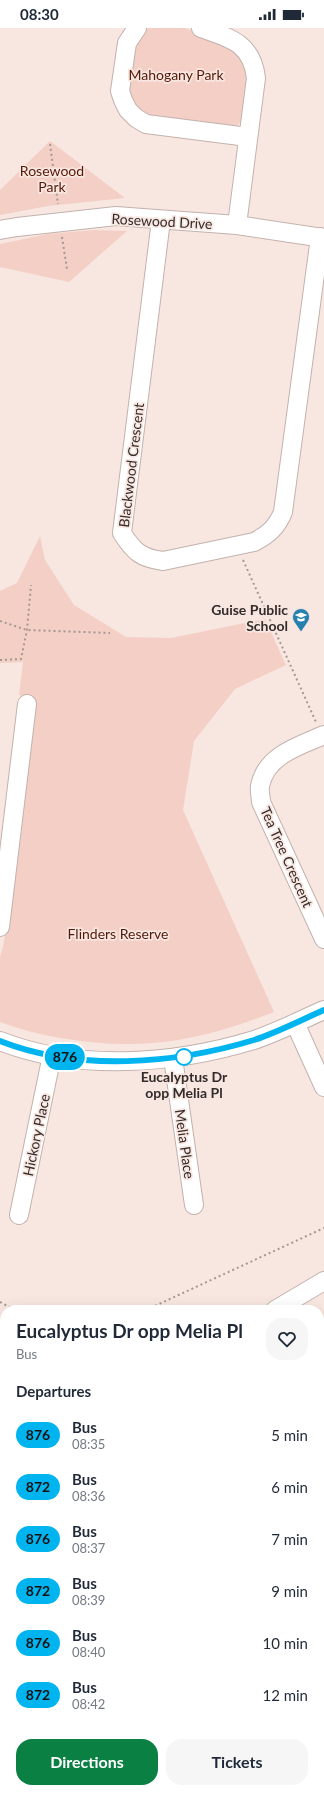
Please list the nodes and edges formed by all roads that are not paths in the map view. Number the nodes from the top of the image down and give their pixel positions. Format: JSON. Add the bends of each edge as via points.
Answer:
{"nodes":[{"id":1,"x":137,"y":28,"type":"edge"},
{"id":2,"x":202,"y":28,"type":"edge"},
{"id":3,"x":248,"y":136,"type":"junction"},
{"id":4,"x":161,"y":220,"type":"junction"},
{"id":5,"x":237,"y":225,"type":"junction"},
{"id":6,"x":0,"y":230,"type":"edge"},
{"id":7,"x":322,"y":237,"type":"edge"},
{"id":8,"x":27,"y":704,"type":"dead end"},
{"id":9,"x":323,"y":735,"type":"edge"},
{"id":10,"x":0,"y":927,"type":"edge"},
{"id":11,"x":324,"y":939,"type":"edge"},
{"id":12,"x":324,"y":1010,"type":"edge"},
{"id":13,"x":295,"y":1023,"type":"junction"},
{"id":14,"x":0,"y":1041,"type":"edge"},
{"id":15,"x":52,"y":1055,"type":"junction"},
{"id":16,"x":173,"y":1058,"type":"junction"},
{"id":17,"x":324,"y":1087,"type":"edge"},
{"id":18,"x":194,"y":1205,"type":"dead end"},
{"id":19,"x":19,"y":1215,"type":"dead end"},
{"id":20,"x":324,"y":1281,"type":"edge"},
{"id":21,"x":283,"y":1305,"type":"edge"}],
"edges":[{"from":1,"to":3,"type":"street","via":[[127,43],[120,91],[125,105],[133,115],[146,124]]},
{"from":2,"to":3,"type":"street","via":[[240,44],[254,64],[256,78]]},
{"from":3,"to":5,"type":"street"},
{"from":4,"to":5,"type":"street","name":"Rosewood Drive"},
{"from":4,"to":6,"type":"street","name":"Rosewood Drive","via":[[116,216]]},
{"from":4,"to":7,"type":"street","name":"Blackwood Crescent","via":[[122,533],[138,554],[164,561],[254,542],[267,536],[278,524],[283,512]]},
{"from":5,"to":7,"type":"street","name":"Rosewood Drive"},
{"from":8,"to":10,"type":"street"},
{"from":9,"to":11,"type":"street","name":"Tea Tree Crescent","via":[[276,758],[266,771],[260,786],[261,802]]},
{"from":12,"to":13,"type":"street"},
{"from":13,"to":16,"type":"street","via":[[256,1039],[212,1052]]},
{"from":13,"to":17,"type":"street"},
{"from":14,"to":15,"type":"street"},
{"from":15,"to":16,"type":"street","via":[[116,1061]]},
{"from":15,"to":19,"type":"street","name":"Hickory Place"},
{"from":16,"to":18,"type":"street","name":"Melia Place"},
{"from":20,"to":21,"type":"street"}]}
